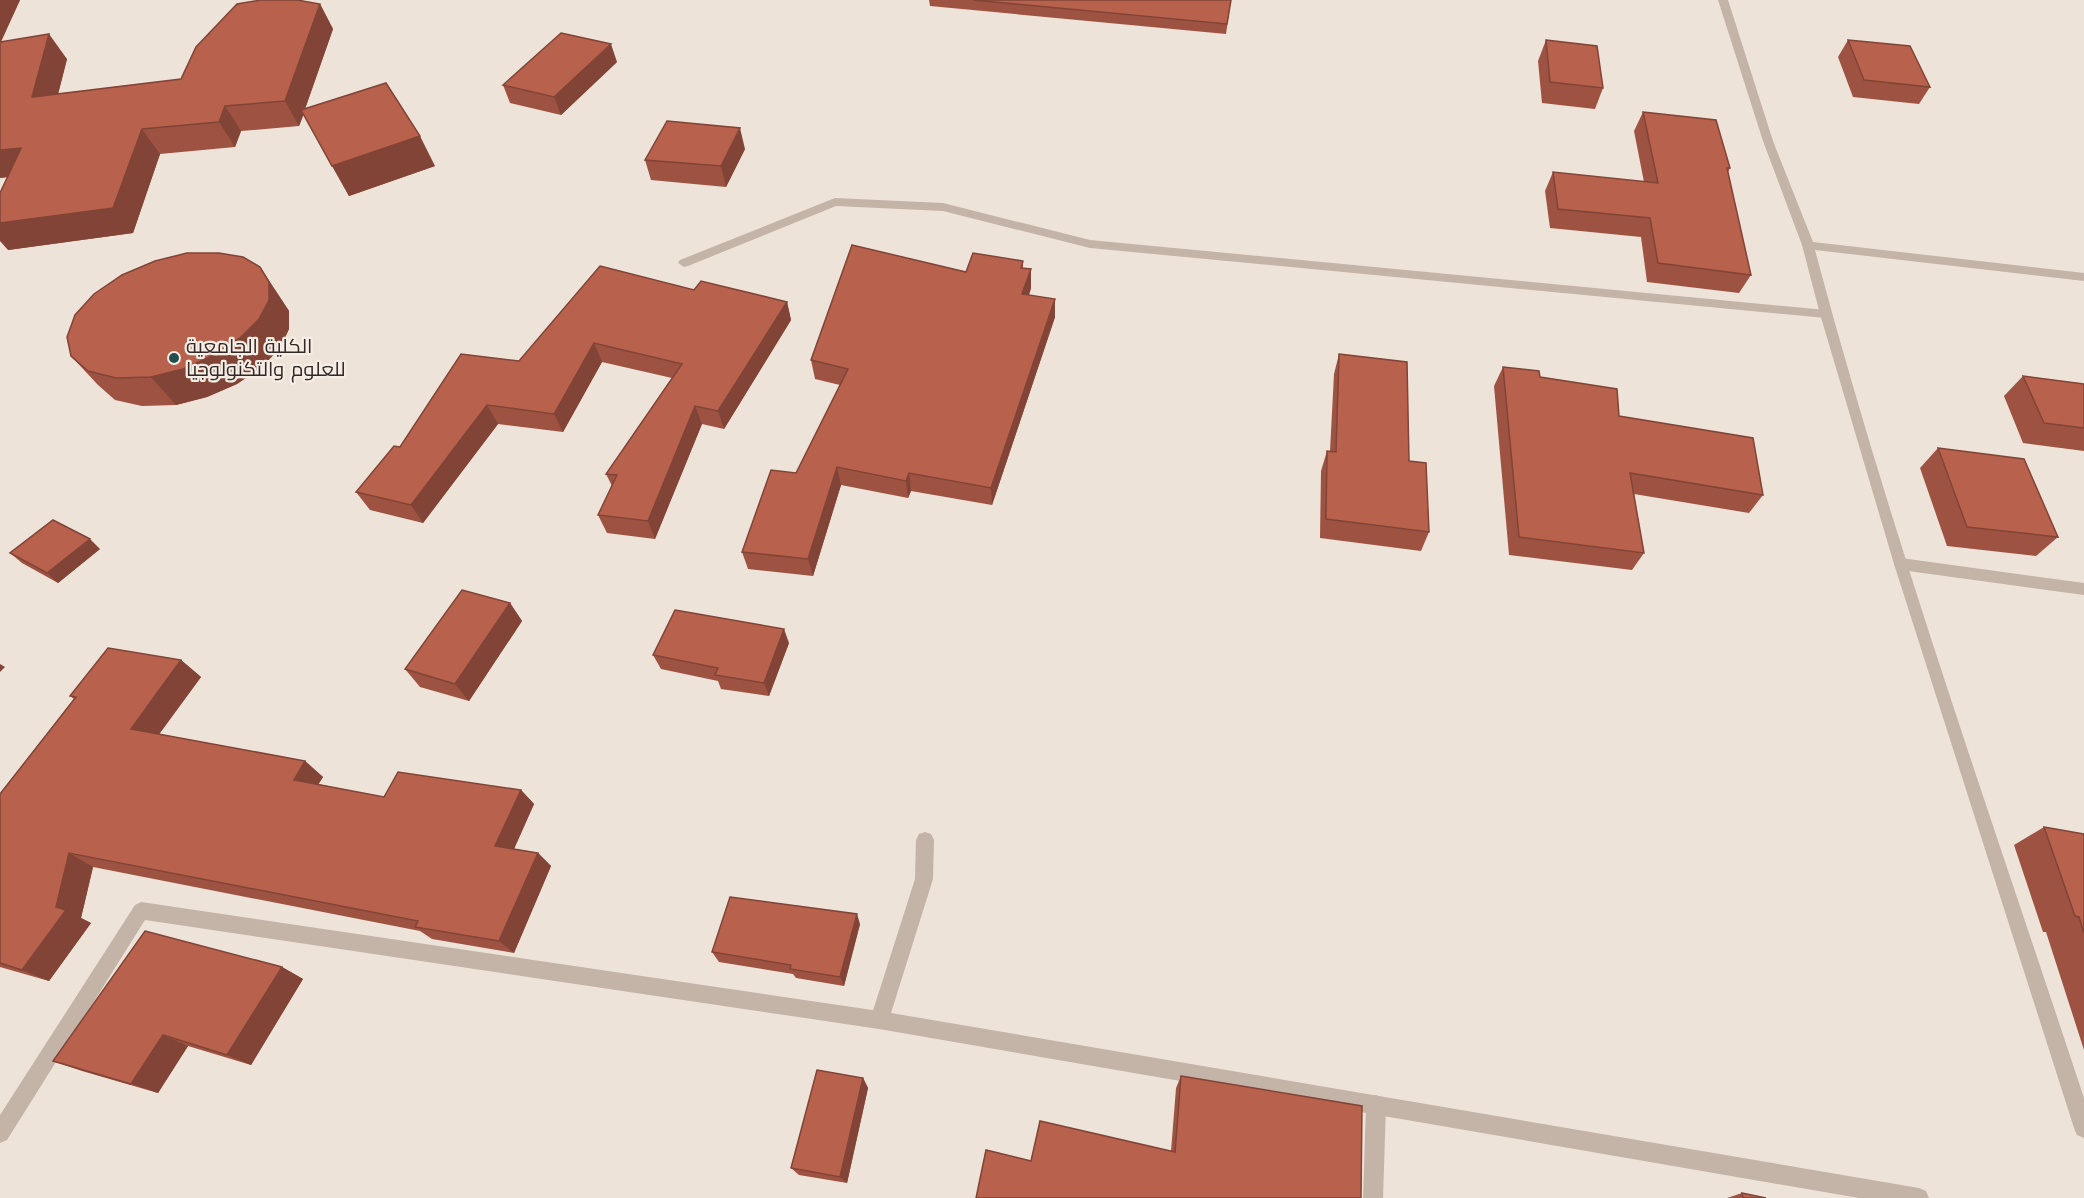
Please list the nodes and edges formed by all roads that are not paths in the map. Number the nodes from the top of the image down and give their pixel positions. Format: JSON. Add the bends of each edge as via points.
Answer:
{"nodes":[{"id":1,"x":1723,"y":0,"type":"edge"},
{"id":2,"x":1808,"y":244,"type":"junction"},
{"id":3,"x":684,"y":263,"type":"dead end"},
{"id":4,"x":2084,"y":277,"type":"edge"},
{"id":5,"x":1826,"y":314,"type":"junction"},
{"id":6,"x":1901,"y":564,"type":"junction"},
{"id":7,"x":2084,"y":589,"type":"edge"},
{"id":8,"x":925,"y":840,"type":"dead end"},
{"id":9,"x":879,"y":1020,"type":"junction"},
{"id":10,"x":1376,"y":1104,"type":"junction"},
{"id":11,"x":2084,"y":1128,"type":"edge"},
{"id":12,"x":0,"y":1133,"type":"edge"},
{"id":13,"x":1373,"y":1198,"type":"edge"},
{"id":14,"x":1919,"y":1198,"type":"edge"}],
"edges":[{"from":1,"to":2,"type":"street","via":[[1768,141]]},
{"from":2,"to":4,"type":"street"},
{"from":2,"to":5,"type":"street"},
{"from":3,"to":5,"type":"street","via":[[835,202],[943,207],[1090,244]]},
{"from":5,"to":6,"type":"street"},
{"from":6,"to":7,"type":"street"},
{"from":6,"to":11,"type":"street"},
{"from":8,"to":9,"type":"street","via":[[924,879]]},
{"from":9,"to":10,"type":"street"},
{"from":9,"to":12,"type":"street","via":[[141,912]]},
{"from":10,"to":13,"type":"street"},
{"from":10,"to":14,"type":"street"}]}
